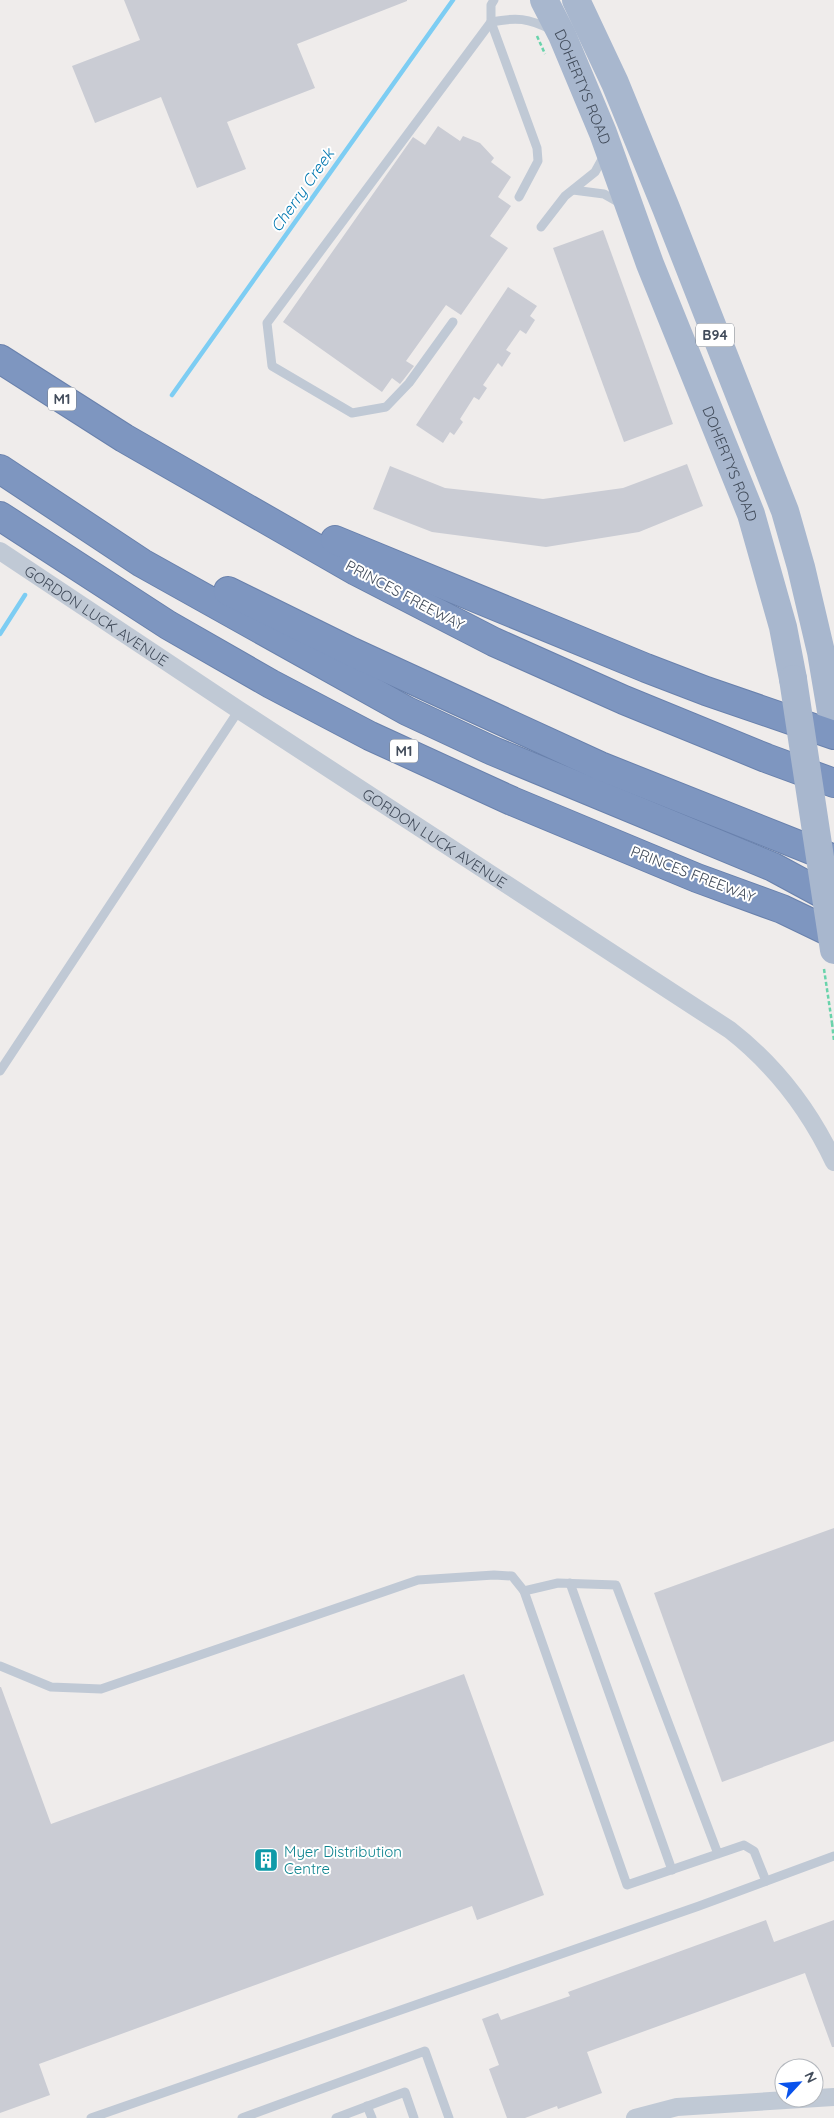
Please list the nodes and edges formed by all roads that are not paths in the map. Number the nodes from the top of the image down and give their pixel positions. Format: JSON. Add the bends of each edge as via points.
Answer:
{"nodes":[{"id":1,"x":494,"y":0,"type":"edge"},
{"id":2,"x":544,"y":0,"type":"edge"},
{"id":3,"x":576,"y":0,"type":"edge"},
{"id":4,"x":491,"y":22,"type":"junction"},
{"id":5,"x":562,"y":35,"type":"junction"},
{"id":6,"x":608,"y":146,"type":"junction"},
{"id":7,"x":573,"y":190,"type":"junction"},
{"id":8,"x":519,"y":197,"type":"dead end"},
{"id":9,"x":632,"y":215,"type":"junction"},
{"id":10,"x":542,"y":227,"type":"dead end"},
{"id":11,"x":453,"y":322,"type":"dead end"},
{"id":12,"x":0,"y":359,"type":"edge"},
{"id":13,"x":124,"y":438,"type":"junction"},
{"id":14,"x":0,"y":463,"type":"edge"},
{"id":15,"x":0,"y":469,"type":"edge"},
{"id":16,"x":0,"y":516,"type":"edge"},
{"id":17,"x":5,"y":559,"type":"edge"},
{"id":18,"x":238,"y":710,"type":"junction"},
{"id":19,"x":834,"y":729,"type":"edge"},
{"id":20,"x":834,"y":736,"type":"edge"},
{"id":21,"x":834,"y":783,"type":"edge"},
{"id":22,"x":684,"y":801,"type":"junction"},
{"id":23,"x":834,"y":850,"type":"edge"},
{"id":24,"x":834,"y":859,"type":"edge"},
{"id":25,"x":834,"y":900,"type":"edge"},
{"id":26,"x":834,"y":934,"type":"edge"},
{"id":27,"x":834,"y":950,"type":"edge"},
{"id":28,"x":0,"y":1071,"type":"edge"},
{"id":29,"x":834,"y":1162,"type":"edge"},
{"id":30,"x":570,"y":1584,"type":"junction"},
{"id":31,"x":524,"y":1591,"type":"junction"},
{"id":32,"x":0,"y":1666,"type":"edge"},
{"id":33,"x":718,"y":1854,"type":"junction"},
{"id":34,"x":834,"y":1856,"type":"edge"},
{"id":35,"x":672,"y":1870,"type":"junction"},
{"id":36,"x":766,"y":1881,"type":"junction"},
{"id":37,"x":834,"y":2097,"type":"edge"},
{"id":38,"x":367,"y":2106,"type":"junction"},
{"id":39,"x":91,"y":2118,"type":"edge"},
{"id":40,"x":242,"y":2118,"type":"edge"},
{"id":41,"x":336,"y":2118,"type":"edge"},
{"id":42,"x":372,"y":2118,"type":"edge"},
{"id":43,"x":414,"y":2118,"type":"edge"},
{"id":44,"x":448,"y":2118,"type":"edge"},
{"id":45,"x":635,"y":2118,"type":"edge"}],
"edges":[{"from":1,"to":4,"type":"lane"},
{"from":2,"to":5,"type":"main road","name":"DOHERTYS ROAD","number":"B94"},
{"from":3,"to":19,"type":"main road","name":"DOHERTYS ROAD","number":"B94","via":[[615,83],[666,208],[784,511],[801,567]]},
{"from":4,"to":5,"type":"lane","via":[[512,18],[536,22]]},
{"from":4,"to":8,"type":"lane","via":[[537,148],[538,161]]},
{"from":4,"to":11,"type":"lane","via":[[267,323],[272,366],[352,413],[386,407],[409,383]]},
{"from":5,"to":6,"type":"main road","name":"DOHERTYS ROAD","number":"B94"},
{"from":6,"to":7,"type":"lane","via":[[595,172]]},
{"from":6,"to":9,"type":"main road","name":"DOHERTYS ROAD","number":"B94"},
{"from":7,"to":9,"type":"lane","via":[[616,199]]},
{"from":7,"to":10,"type":"lane"},
{"from":9,"to":27,"type":"main road","name":"DOHERTYS ROAD","number":"B94","bridge":true,"via":[[751,514],[783,627]]},
{"from":12,"to":13,"type":"highway","name":"PRINCES FREEWAY","number":"M1"},
{"from":13,"to":20,"type":"highway","via":[[274,514],[377,559],[706,692]]},
{"from":13,"to":21,"type":"highway","name":"PRINCES FREEWAY","number":"M1","via":[[356,571],[494,642],[624,700]]},
{"from":14,"to":22,"type":"highway","via":[[110,529],[254,606],[591,762]]},
{"from":15,"to":25,"type":"highway","via":[[142,563],[407,711],[493,751],[773,867]]},
{"from":16,"to":26,"type":"highway","name":"PRINCES FREEWAY","number":"M1","via":[[168,625],[370,736],[512,801],[697,878],[782,909]]},
{"from":17,"to":18,"type":"street","name":"GORDON LUCK AVENUE"},
{"from":18,"to":28,"type":"lane"},
{"from":18,"to":29,"type":"street","name":"GORDON LUCK AVENUE","via":[[730,1030],[786,1083],[806,1109]]},
{"from":22,"to":23,"type":"highway"},
{"from":22,"to":24,"type":"highway"},
{"from":30,"to":31,"type":"lane","via":[[558,1583]]},
{"from":30,"to":33,"type":"lane","via":[[616,1585]]},
{"from":30,"to":35,"type":"lane"},
{"from":31,"to":32,"type":"lane","via":[[512,1576],[418,1580],[101,1688],[51,1687]]},
{"from":31,"to":35,"type":"lane","via":[[627,1885]]},
{"from":33,"to":35,"type":"lane"},
{"from":33,"to":36,"type":"lane","via":[[744,1845],[754,1851]]},
{"from":34,"to":36,"type":"lane"},
{"from":36,"to":39,"type":"lane"},
{"from":37,"to":45,"type":"street","via":[[677,2107]]},
{"from":38,"to":41,"type":"lane"},
{"from":38,"to":42,"type":"lane"},
{"from":38,"to":43,"type":"lane","via":[[405,2092]]},
{"from":40,"to":44,"type":"lane","via":[[425,2051]]}]}
